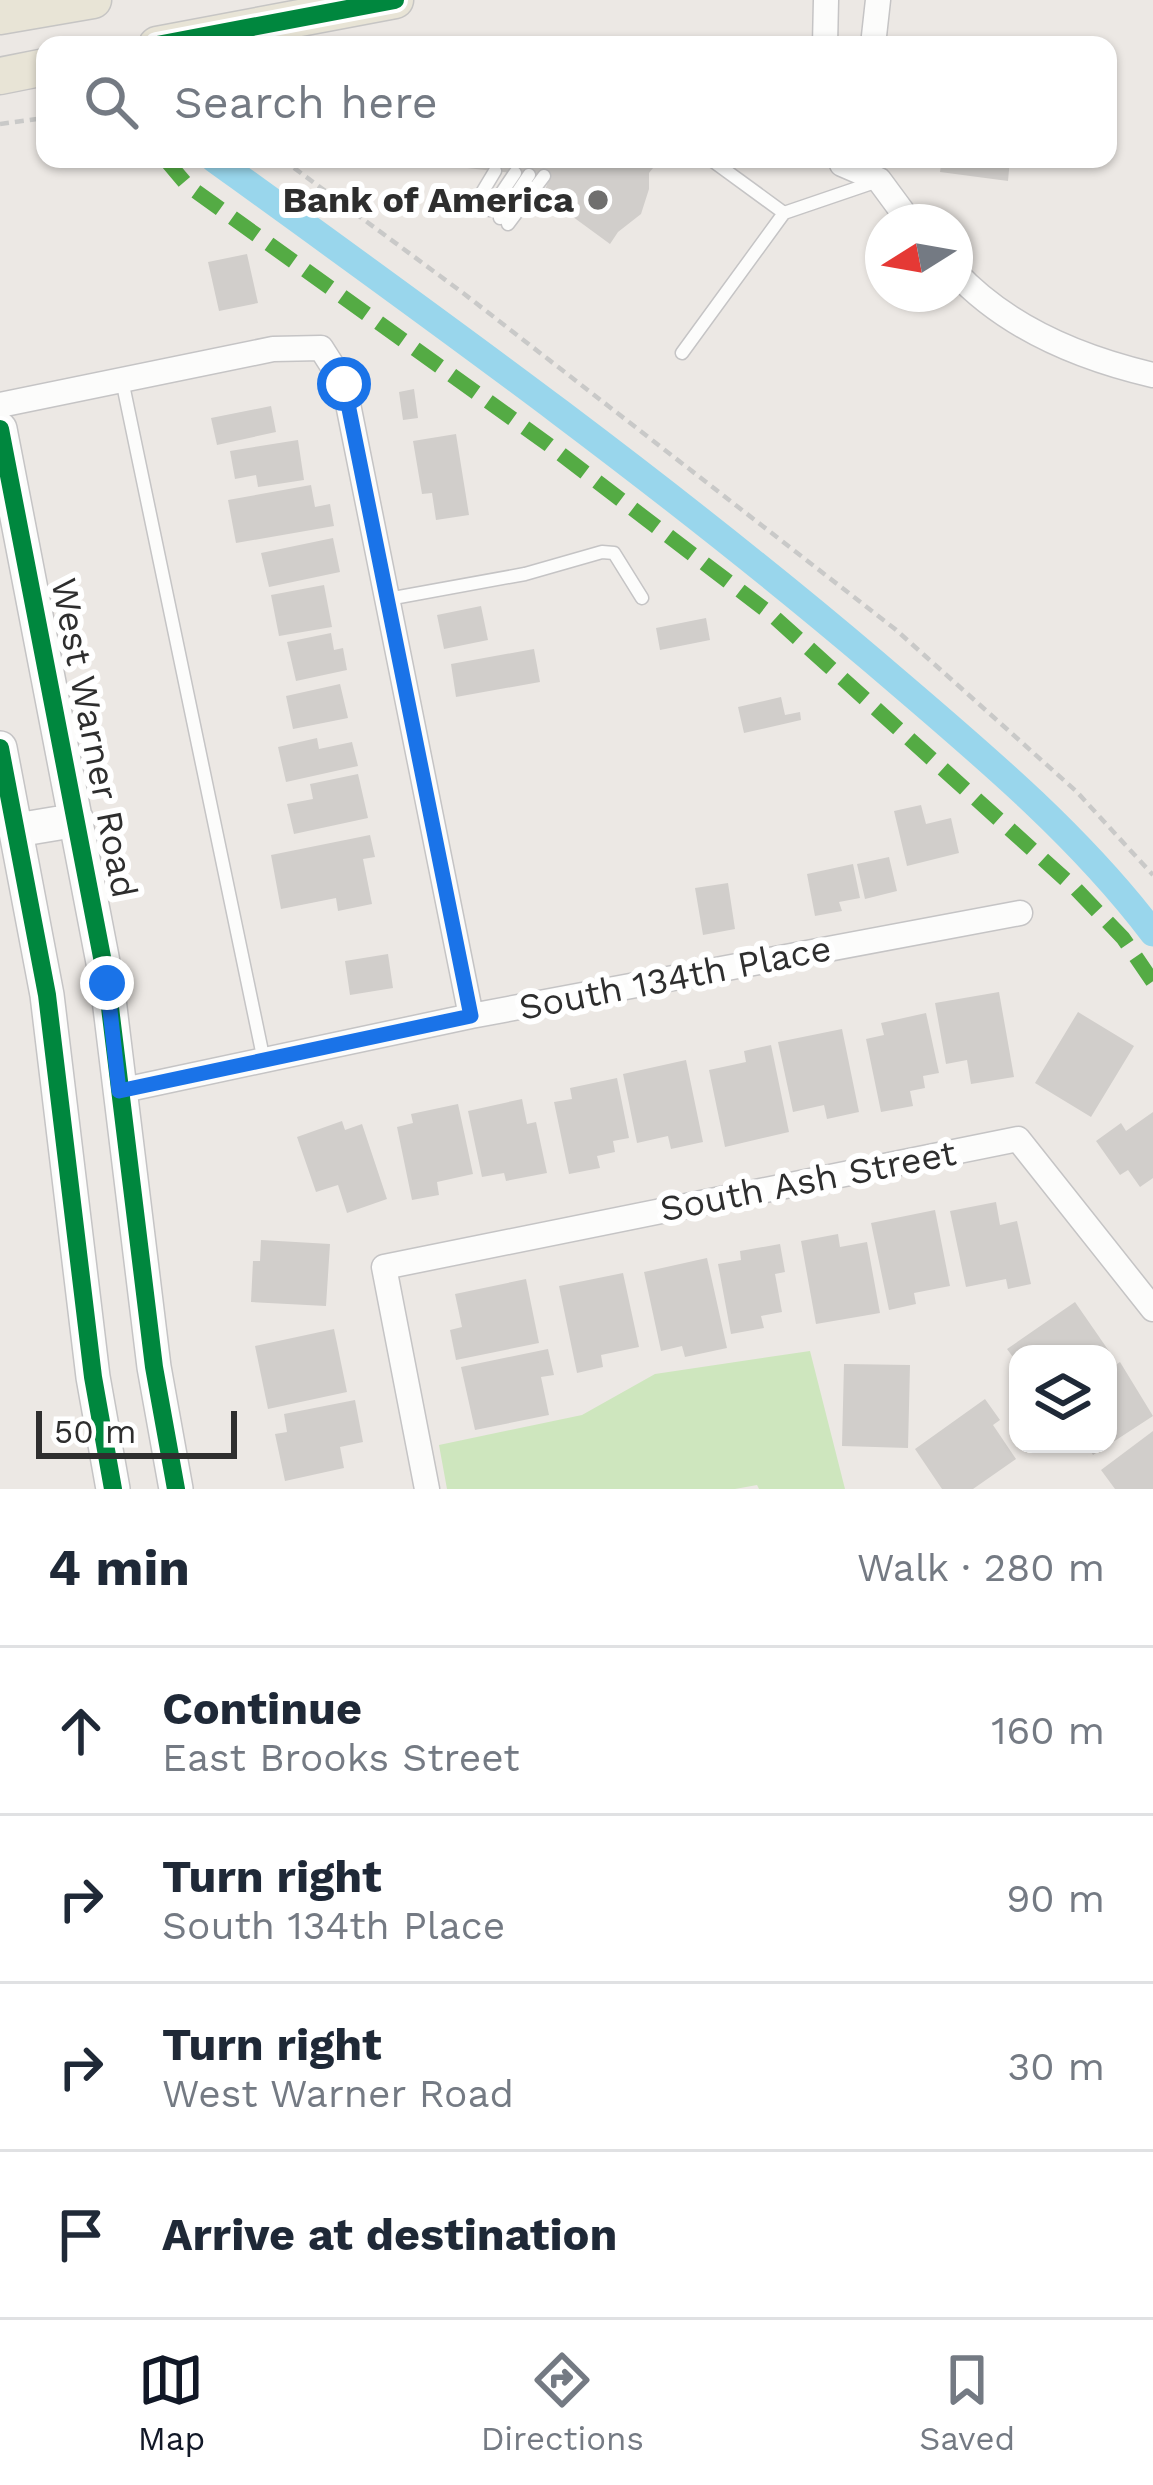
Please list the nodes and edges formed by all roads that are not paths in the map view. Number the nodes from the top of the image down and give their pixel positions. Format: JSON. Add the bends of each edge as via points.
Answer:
{"nodes":[{"id":1,"x":92,"y":0,"type":"edge"},
{"id":2,"x":395,"y":0,"type":"edge"},
{"id":3,"x":826,"y":0,"type":"edge"},
{"id":4,"x":878,"y":0,"type":"edge"},
{"id":5,"x":0,"y":16,"type":"edge"},
{"id":6,"x":205,"y":36,"type":"edge"},
{"id":7,"x":825,"y":36,"type":"edge"},
{"id":8,"x":874,"y":36,"type":"edge"},
{"id":9,"x":36,"y":69,"type":"edge"},
{"id":10,"x":0,"y":76,"type":"edge"},
{"id":11,"x":722,"y":168,"type":"edge"},
{"id":12,"x":880,"y":170,"type":"edge"},
{"id":13,"x":495,"y":171,"type":"dead end"},
{"id":14,"x":477,"y":201,"type":"dead end"},
{"id":15,"x":900,"y":204,"type":"edge"},
{"id":16,"x":784,"y":213,"type":"junction"},
{"id":17,"x":499,"y":218,"type":"joint"},
{"id":18,"x":973,"y":287,"type":"edge"},
{"id":19,"x":682,"y":353,"type":"dead end"},
{"id":20,"x":1153,"y":375,"type":"edge"},
{"id":21,"x":122,"y":380,"type":"junction"},
{"id":22,"x":0,"y":405,"type":"edge"},
{"id":23,"x":0,"y":429,"type":"edge"},
{"id":24,"x":643,"y":598,"type":"dead end"},
{"id":25,"x":388,"y":599,"type":"junction"},
{"id":26,"x":0,"y":748,"type":"edge"},
{"id":27,"x":77,"y":820,"type":"junction"},
{"id":28,"x":17,"y":830,"type":"junction"},
{"id":29,"x":1020,"y":913,"type":"dead end"},
{"id":30,"x":471,"y":1016,"type":"junction"},
{"id":31,"x":264,"y":1060,"type":"junction"},
{"id":32,"x":119,"y":1091,"type":"junction"},
{"id":33,"x":1153,"y":1309,"type":"edge"},
{"id":34,"x":113,"y":1489,"type":"edge"},
{"id":35,"x":176,"y":1489,"type":"edge"},
{"id":36,"x":427,"y":1489,"type":"edge"}],
"edges":[{"from":1,"to":5,"type":"main road"},
{"from":2,"to":6,"type":"main road"},
{"from":3,"to":7,"type":"street"},
{"from":4,"to":8,"type":"street"},
{"from":9,"to":10,"type":"main road"},
{"from":11,"to":16,"type":"lane"},
{"from":12,"to":15,"type":"street"},
{"from":12,"to":16,"type":"lane"},
{"from":13,"to":14,"type":"lane"},
{"from":16,"to":19,"type":"lane"},
{"from":17,"to":17,"type":"lane","via":[[529,175]]},
{"from":18,"to":20,"type":"street","via":[[1064,348]]},
{"from":21,"to":22,"type":"street"},
{"from":21,"to":25,"type":"street","via":[[273,349],[321,348],[344,384]]},
{"from":21,"to":31,"type":"lane"},
{"from":23,"to":27,"type":"main road","name":"West Warner Road"},
{"from":24,"to":25,"type":"lane","via":[[614,554],[602,552]]},
{"from":25,"to":30,"type":"street"},
{"from":26,"to":28,"type":"main road"},
{"from":27,"to":28,"type":"main road"},
{"from":27,"to":32,"type":"main road","name":"West Warner Road"},
{"from":28,"to":34,"type":"main road"},
{"from":29,"to":30,"type":"street","name":"South 134th Place"},
{"from":30,"to":31,"type":"street","name":"South 134th Place"},
{"from":31,"to":32,"type":"street","name":"South 134th Place"},
{"from":32,"to":35,"type":"main road","name":"West Warner Road"},
{"from":33,"to":36,"type":"street","name":"South Ash Street","via":[[1018,1138],[384,1267]]}]}
